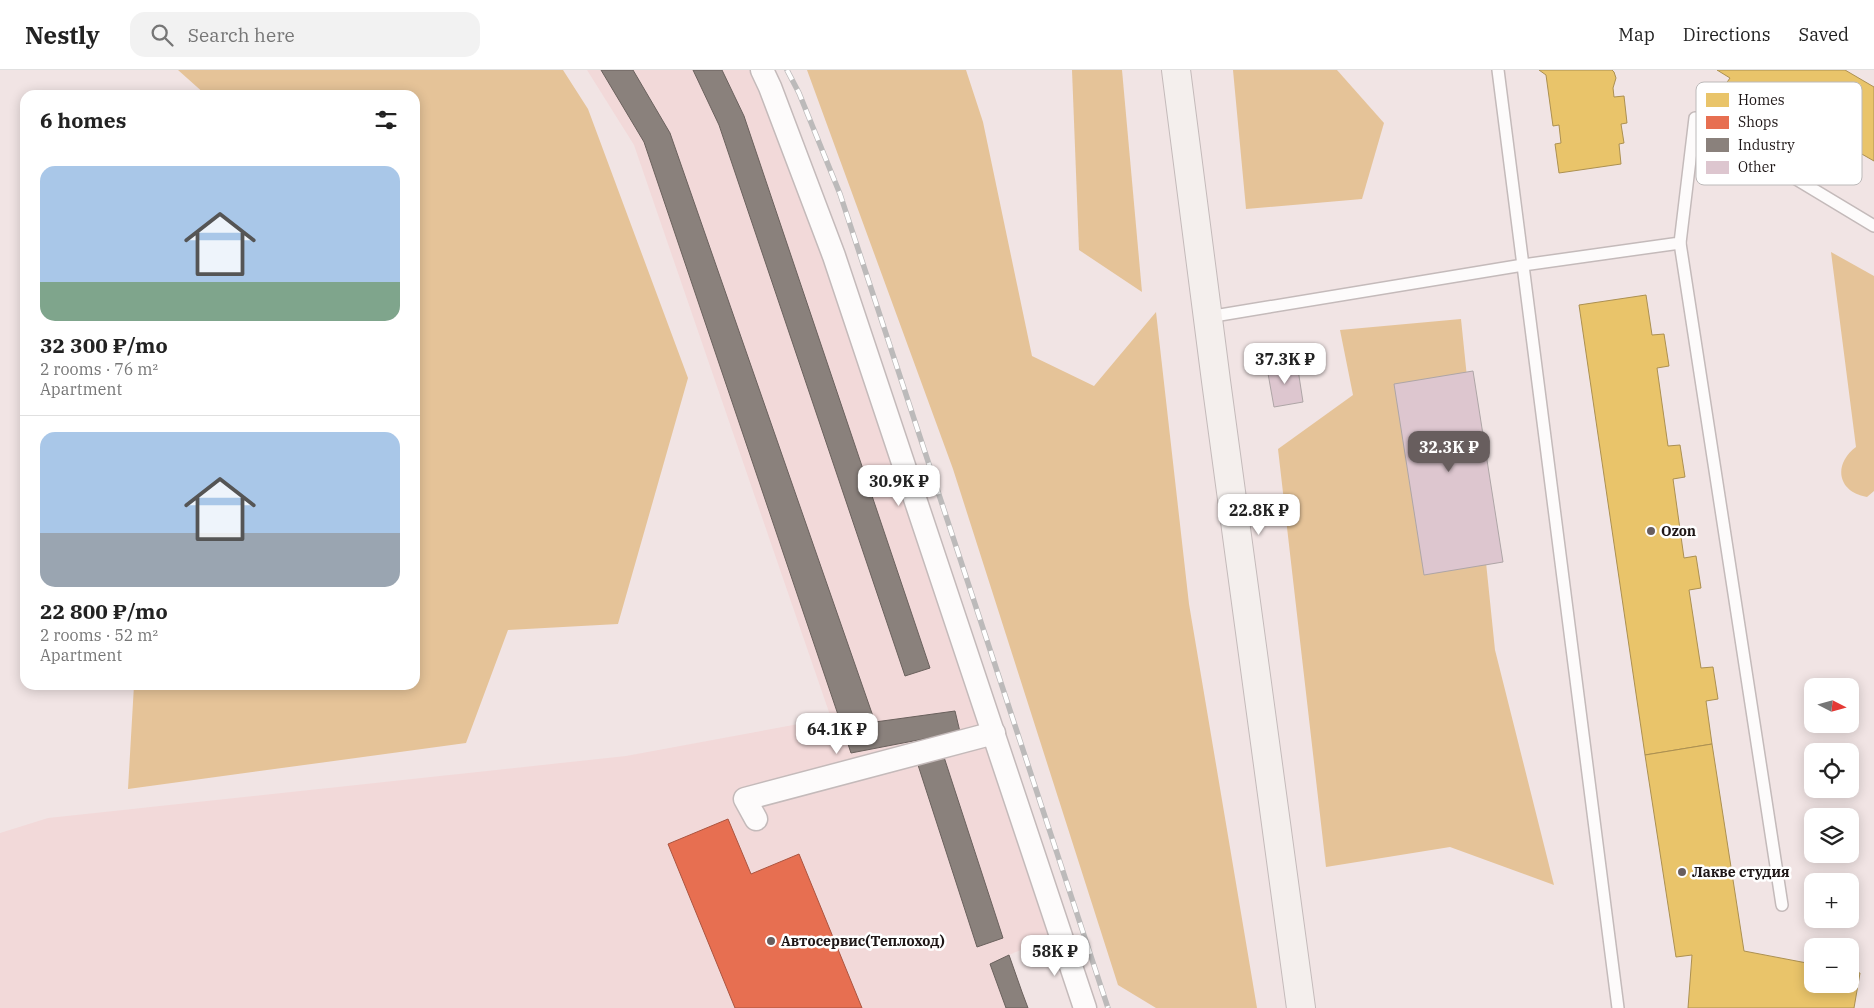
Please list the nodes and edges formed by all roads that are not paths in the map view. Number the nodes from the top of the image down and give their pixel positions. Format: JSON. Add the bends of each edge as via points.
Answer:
{"nodes":[{"id":1,"x":762,"y":70,"type":"edge"},
{"id":2,"x":1176,"y":70,"type":"edge"},
{"id":3,"x":1498,"y":70,"type":"edge"},
{"id":4,"x":1696,"y":119,"type":"edge"},
{"id":5,"x":1806,"y":185,"type":"edge"},
{"id":6,"x":1874,"y":226,"type":"edge"},
{"id":7,"x":1680,"y":243,"type":"junction"},
{"id":8,"x":1523,"y":265,"type":"junction"},
{"id":9,"x":1208,"y":317,"type":"junction"},
{"id":10,"x":994,"y":733,"type":"junction"},
{"id":11,"x":756,"y":819,"type":"dead end"},
{"id":12,"x":1782,"y":904,"type":"dead end"},
{"id":13,"x":1085,"y":1008,"type":"edge"},
{"id":14,"x":1301,"y":1008,"type":"edge"},
{"id":15,"x":1618,"y":1008,"type":"edge"}],
"edges":[{"from":1,"to":10,"type":"street","via":[[834,256]]},
{"from":2,"to":9,"type":"main road"},
{"from":3,"to":8,"type":"lane"},
{"from":4,"to":7,"type":"lane"},
{"from":5,"to":6,"type":"lane"},
{"from":7,"to":8,"type":"lane"},
{"from":7,"to":12,"type":"lane"},
{"from":8,"to":9,"type":"lane"},
{"from":8,"to":15,"type":"lane"},
{"from":9,"to":14,"type":"main road"},
{"from":10,"to":11,"type":"street","via":[[745,799]]},
{"from":10,"to":13,"type":"street"}]}
